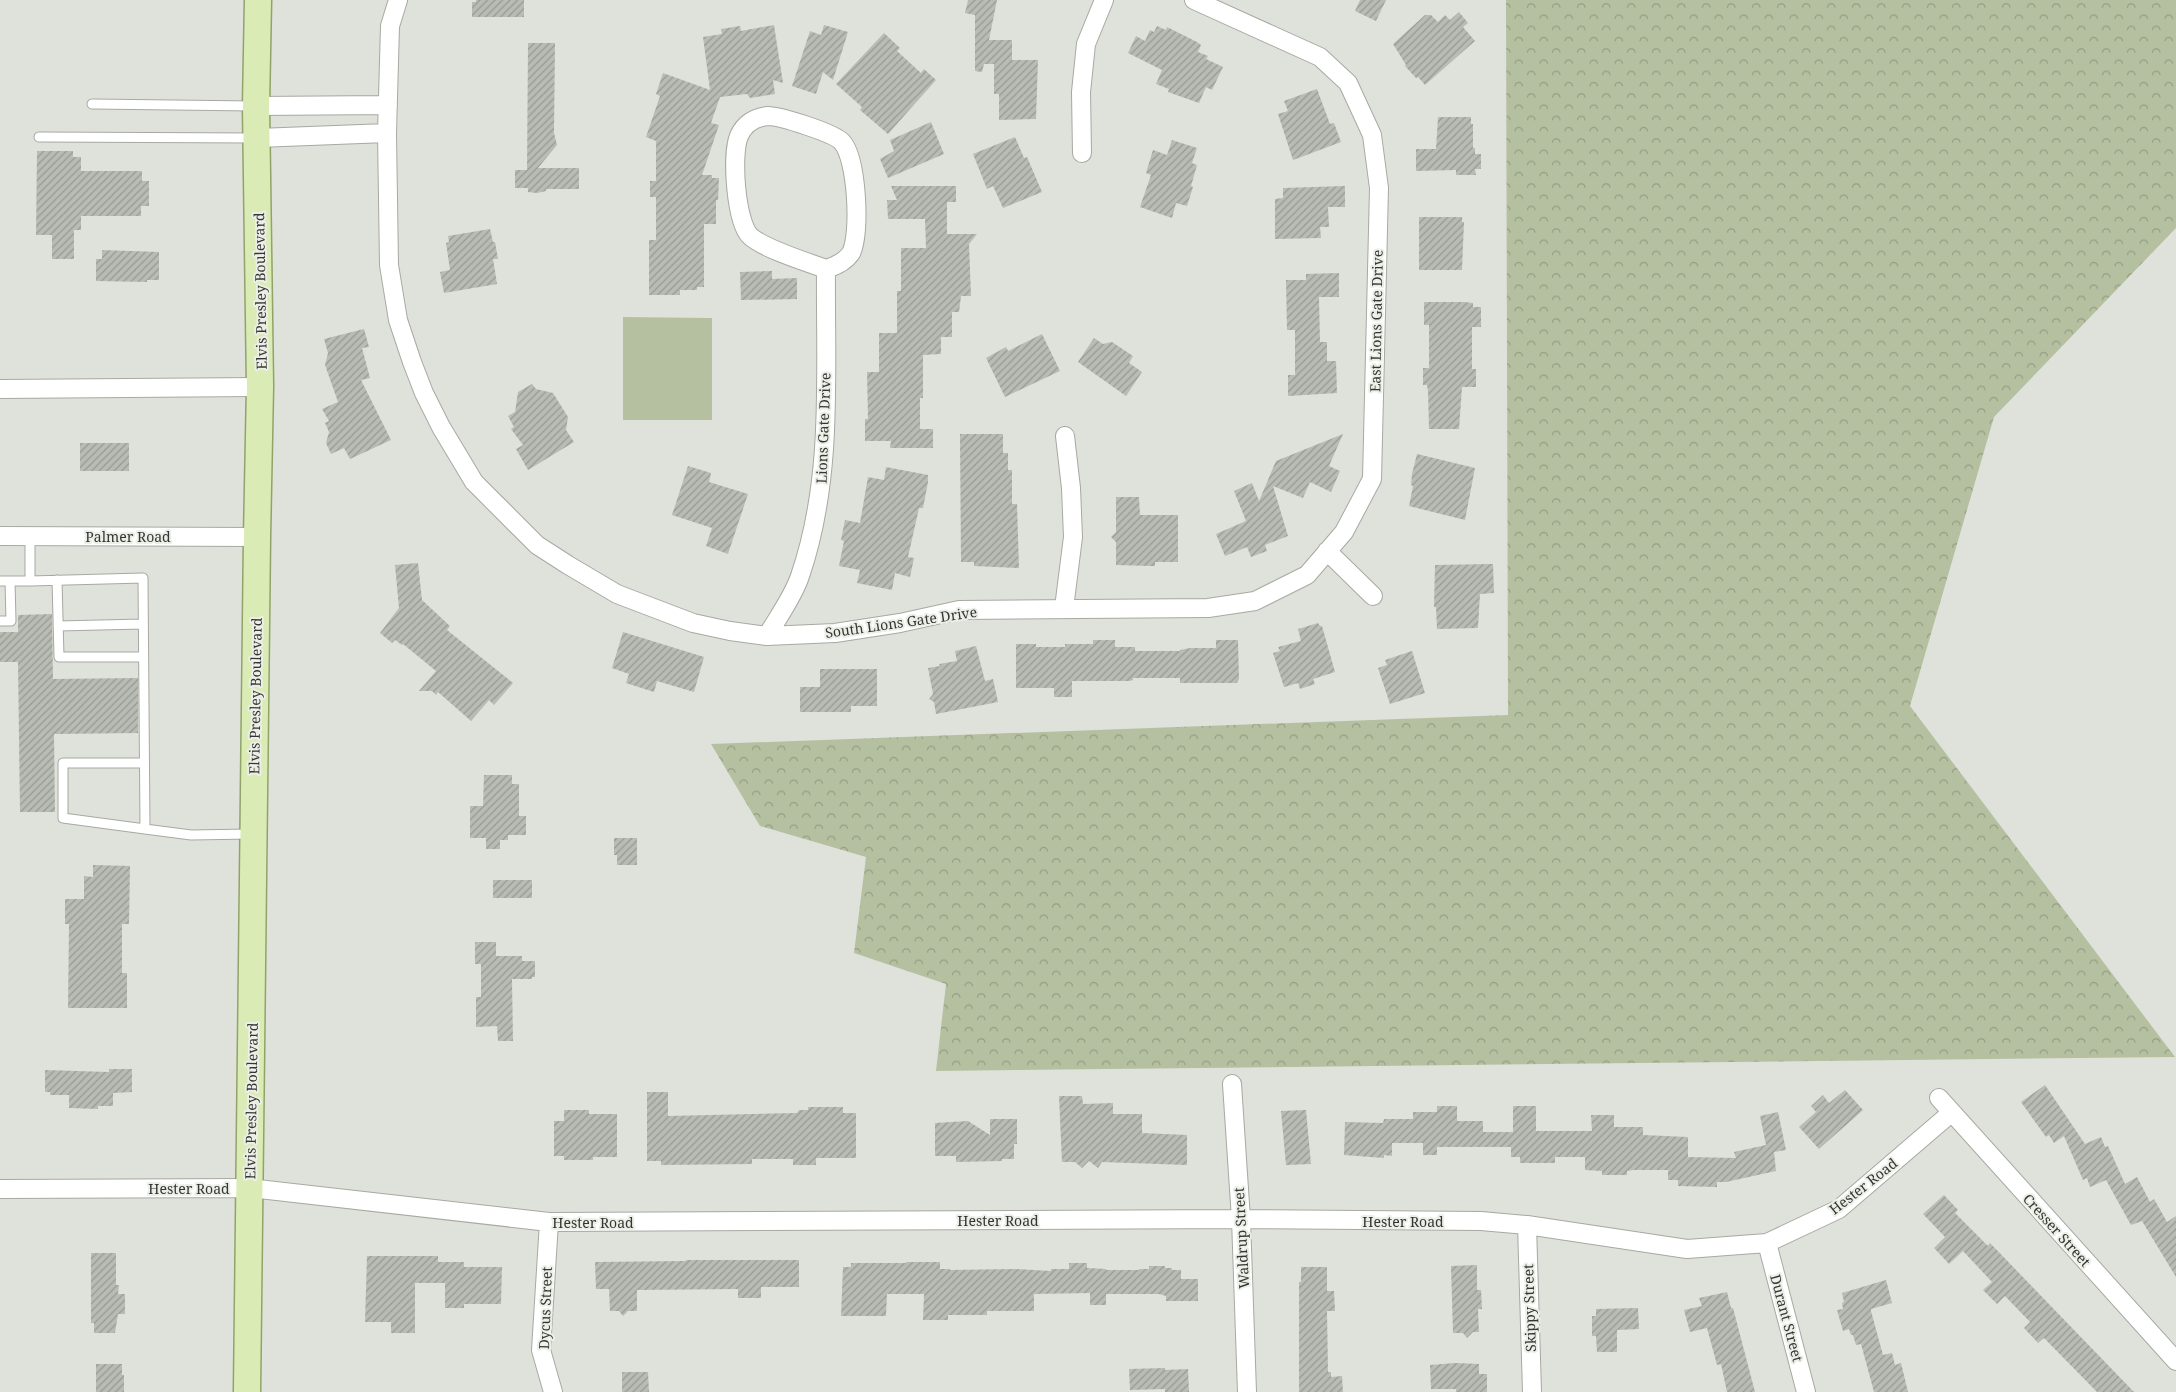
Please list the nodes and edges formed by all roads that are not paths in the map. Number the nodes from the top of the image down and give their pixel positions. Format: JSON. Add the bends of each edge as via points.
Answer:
{"nodes":[{"id":1,"x":258,"y":0,"type":"edge"},
{"id":2,"x":398,"y":0,"type":"edge"},
{"id":3,"x":1104,"y":0,"type":"edge"},
{"id":4,"x":1194,"y":0,"type":"edge"},
{"id":5,"x":92,"y":104,"type":"dead end"},
{"id":6,"x":388,"y":105,"type":"junction"},
{"id":7,"x":256,"y":106,"type":"junction"},
{"id":8,"x":387,"y":134,"type":"junction"},
{"id":9,"x":39,"y":137,"type":"dead end"},
{"id":10,"x":258,"y":138,"type":"junction"},
{"id":11,"x":1082,"y":153,"type":"dead end"},
{"id":12,"x":826,"y":270,"type":"junction"},
{"id":13,"x":260,"y":386,"type":"junction"},
{"id":14,"x":0,"y":389,"type":"edge"},
{"id":15,"x":1065,"y":436,"type":"dead end"},
{"id":16,"x":0,"y":536,"type":"edge"},
{"id":17,"x":30,"y":536,"type":"junction"},
{"id":18,"x":257,"y":537,"type":"junction"},
{"id":19,"x":1327,"y":551,"type":"junction"},
{"id":20,"x":57,"y":580,"type":"junction"},
{"id":21,"x":0,"y":581,"type":"edge"},
{"id":22,"x":10,"y":581,"type":"junction"},
{"id":23,"x":30,"y":581,"type":"junction"},
{"id":24,"x":1373,"y":596,"type":"dead end"},
{"id":25,"x":1064,"y":608,"type":"junction"},
{"id":26,"x":0,"y":622,"type":"edge"},
{"id":27,"x":143,"y":624,"type":"junction"},
{"id":28,"x":58,"y":626,"type":"junction"},
{"id":29,"x":767,"y":636,"type":"junction"},
{"id":30,"x":143,"y":656,"type":"junction"},
{"id":31,"x":144,"y":763,"type":"junction"},
{"id":32,"x":145,"y":829,"type":"junction"},
{"id":33,"x":254,"y":834,"type":"junction"},
{"id":34,"x":1232,"y":1084,"type":"dead end"},
{"id":35,"x":1939,"y":1098,"type":"dead end"},
{"id":36,"x":1951,"y":1113,"type":"junction"},
{"id":37,"x":250,"y":1188,"type":"junction"},
{"id":38,"x":0,"y":1189,"type":"edge"},
{"id":39,"x":1241,"y":1220,"type":"junction"},
{"id":40,"x":549,"y":1222,"type":"junction"},
{"id":41,"x":1527,"y":1225,"type":"junction"},
{"id":42,"x":1767,"y":1243,"type":"junction"},
{"id":43,"x":2176,"y":1361,"type":"edge"},
{"id":44,"x":247,"y":1392,"type":"edge"},
{"id":45,"x":553,"y":1392,"type":"edge"},
{"id":46,"x":1247,"y":1392,"type":"edge"},
{"id":47,"x":1532,"y":1392,"type":"edge"},
{"id":48,"x":1806,"y":1392,"type":"edge"}],
"edges":[{"from":1,"to":7,"type":"main road","name":"Elvis Presley Boulevard"},
{"from":2,"to":6,"type":"street","name":"South Lions Gate Drive","via":[[390,26]]},
{"from":3,"to":11,"type":"street","via":[[1086,44]]},
{"from":4,"to":19,"type":"street","name":"East Lions Gate Drive","via":[[1320,57],[1348,84],[1372,135],[1379,188],[1372,479],[1344,532]]},
{"from":5,"to":7,"type":"lane"},
{"from":6,"to":7,"type":"street"},
{"from":6,"to":8,"type":"street","name":"South Lions Gate Drive"},
{"from":7,"to":10,"type":"main road","name":"Elvis Presley Boulevard"},
{"from":8,"to":10,"type":"street"},
{"from":8,"to":29,"type":"street","name":"South Lions Gate Drive","via":[[389,265],[398,320],[424,393],[474,482],[538,545],[617,594],[693,623]]},
{"from":9,"to":10,"type":"lane"},
{"from":10,"to":13,"type":"main road","name":"Elvis Presley Boulevard"},
{"from":12,"to":12,"type":"street","via":[[760,243],[749,235],[742,221],[737,206],[736,148],[739,136],[756,118],[770,116],[827,132],[841,141],[848,151],[852,165],[856,239],[850,253],[839,265]]},
{"from":12,"to":29,"type":"street","name":"Lions Gate Drive","via":[[824,470],[815,524],[799,578]]},
{"from":13,"to":14,"type":"street"},
{"from":13,"to":18,"type":"main road","name":"Elvis Presley Boulevard"},
{"from":15,"to":25,"type":"street","via":[[1073,537]]},
{"from":16,"to":17,"type":"street","name":"Palmer Road"},
{"from":17,"to":18,"type":"street","name":"Palmer Road"},
{"from":17,"to":23,"type":"lane"},
{"from":18,"to":33,"type":"main road","name":"Elvis Presley Boulevard"},
{"from":19,"to":24,"type":"street"},
{"from":19,"to":25,"type":"street","name":"South Lions Gate Drive","via":[[1307,575],[1255,601],[1208,608]]},
{"from":20,"to":23,"type":"lane"},
{"from":20,"to":27,"type":"lane","via":[[143,578]]},
{"from":20,"to":28,"type":"lane"},
{"from":21,"to":22,"type":"lane"},
{"from":22,"to":23,"type":"lane"},
{"from":22,"to":26,"type":"lane","via":[[11,621]]},
{"from":25,"to":29,"type":"street","name":"South Lions Gate Drive","via":[[959,610],[835,633]]},
{"from":27,"to":28,"type":"lane"},
{"from":27,"to":30,"type":"lane"},
{"from":28,"to":30,"type":"lane","via":[[58,658]]},
{"from":30,"to":31,"type":"lane"},
{"from":31,"to":32,"type":"lane"},
{"from":31,"to":32,"type":"lane","via":[[63,764],[63,818]]},
{"from":32,"to":33,"type":"lane","via":[[191,835]]},
{"from":33,"to":37,"type":"main road","name":"Elvis Presley Boulevard"},
{"from":34,"to":39,"type":"street","name":"Waldrup Street"},
{"from":35,"to":36,"type":"street","name":"Cresser Street"},
{"from":36,"to":42,"type":"street","name":"Hester Road","via":[[1839,1209]]},
{"from":36,"to":43,"type":"street","name":"Cresser Street"},
{"from":37,"to":38,"type":"street","name":"Hester Road"},
{"from":37,"to":40,"type":"street","name":"Hester Road"},
{"from":37,"to":44,"type":"main road","name":"Elvis Presley Boulevard"},
{"from":39,"to":40,"type":"street","name":"Hester Road"},
{"from":39,"to":41,"type":"street","name":"Hester Road","via":[[1481,1221]]},
{"from":39,"to":46,"type":"street","name":"Waldrup Street"},
{"from":40,"to":45,"type":"street","name":"Dycus Street","via":[[541,1350]]},
{"from":41,"to":42,"type":"street","name":"Hester Road","via":[[1687,1249]]},
{"from":41,"to":47,"type":"street","name":"Skippy Street"},
{"from":42,"to":48,"type":"street","name":"Durant Street"}]}
